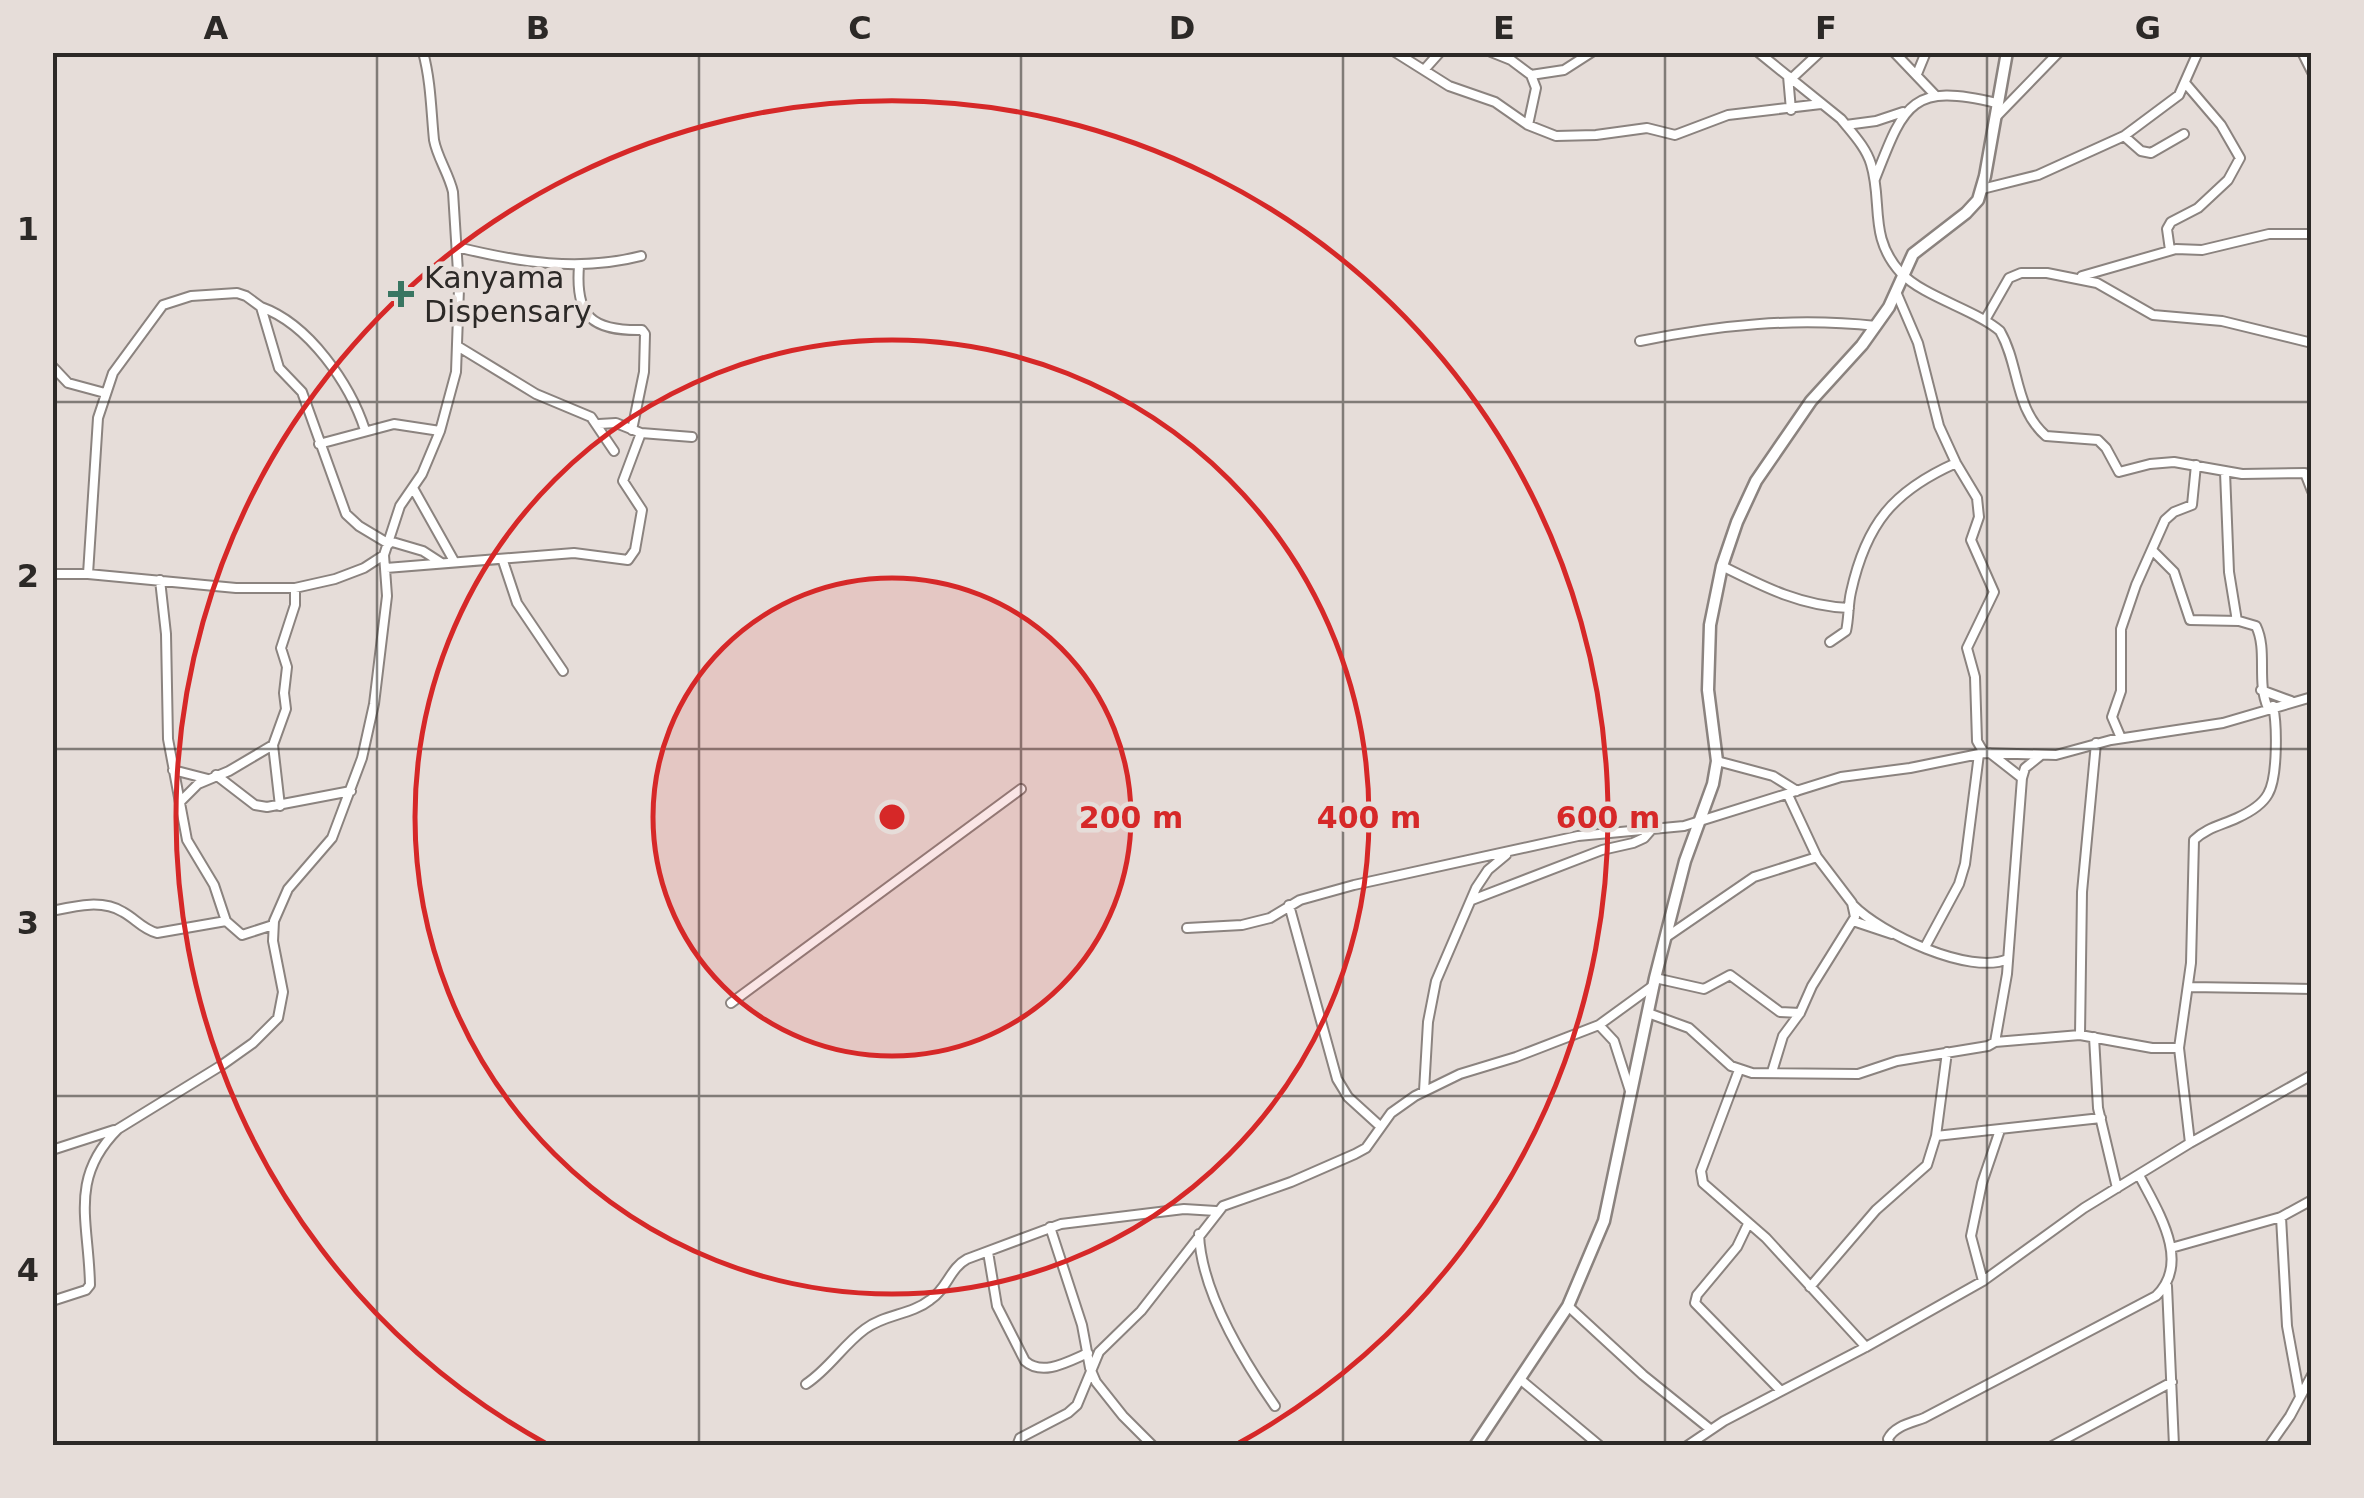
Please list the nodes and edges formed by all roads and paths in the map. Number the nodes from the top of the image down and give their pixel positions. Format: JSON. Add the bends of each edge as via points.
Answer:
{"nodes":[{"id":1,"x":423,"y":52,"type":"edge"},
{"id":2,"x":1395,"y":52,"type":"edge"},
{"id":3,"x":1440,"y":52,"type":"edge"},
{"id":4,"x":1490,"y":52,"type":"edge"},
{"id":5,"x":1592,"y":52,"type":"edge"},
{"id":6,"x":1758,"y":52,"type":"edge"},
{"id":7,"x":1820,"y":52,"type":"edge"},
{"id":8,"x":1894,"y":52,"type":"edge"},
{"id":9,"x":1926,"y":52,"type":"edge"},
{"id":10,"x":2007,"y":52,"type":"edge"},
{"id":11,"x":2060,"y":52,"type":"edge"},
{"id":12,"x":2198,"y":52,"type":"edge"},
{"id":13,"x":2302,"y":52,"type":"edge"},
{"id":14,"x":1424,"y":70,"type":"junction"},
{"id":15,"x":2312,"y":72,"type":"edge"},
{"id":16,"x":1546,"y":74,"type":"junction"},
{"id":17,"x":1918,"y":74,"type":"junction"},
{"id":18,"x":1531,"y":75,"type":"junction"},
{"id":19,"x":1790,"y":77,"type":"junction"},
{"id":20,"x":2186,"y":84,"type":"junction"},
{"id":21,"x":1536,"y":88,"type":"junction"},
{"id":22,"x":1936,"y":96,"type":"junction"},
{"id":23,"x":1822,"y":104,"type":"junction"},
{"id":24,"x":1996,"y":104,"type":"junction"},
{"id":25,"x":1791,"y":110,"type":"junction"},
{"id":26,"x":1907,"y":110,"type":"junction"},
{"id":27,"x":1994,"y":119,"type":"junction"},
{"id":28,"x":1528,"y":125,"type":"junction"},
{"id":29,"x":1846,"y":125,"type":"junction"},
{"id":30,"x":2184,"y":134,"type":"dead end"},
{"id":31,"x":2124,"y":136,"type":"junction"},
{"id":32,"x":1874,"y":182,"type":"junction"},
{"id":33,"x":1982,"y":189,"type":"junction"},
{"id":34,"x":2312,"y":234,"type":"edge"},
{"id":35,"x":457,"y":246,"type":"junction"},
{"id":36,"x":2170,"y":250,"type":"junction"},
{"id":37,"x":641,"y":256,"type":"dead end"},
{"id":38,"x":579,"y":266,"type":"junction"},
{"id":39,"x":1903,"y":275,"type":"junction"},
{"id":40,"x":2079,"y":277,"type":"junction"},
{"id":41,"x":1897,"y":294,"type":"junction"},
{"id":42,"x":261,"y":308,"type":"junction"},
{"id":43,"x":1985,"y":320,"type":"junction"},
{"id":44,"x":1876,"y":326,"type":"junction"},
{"id":45,"x":1640,"y":341,"type":"dead end"},
{"id":46,"x":2312,"y":343,"type":"edge"},
{"id":47,"x":459,"y":346,"type":"junction"},
{"id":48,"x":52,"y":366,"type":"edge"},
{"id":49,"x":105,"y":393,"type":"junction"},
{"id":50,"x":599,"y":424,"type":"junction"},
{"id":51,"x":364,"y":430,"type":"junction"},
{"id":52,"x":440,"y":431,"type":"junction"},
{"id":53,"x":637,"y":431,"type":"junction"},
{"id":54,"x":692,"y":437,"type":"dead end"},
{"id":55,"x":319,"y":444,"type":"junction"},
{"id":56,"x":614,"y":450,"type":"dead end"},
{"id":57,"x":1956,"y":463,"type":"junction"},
{"id":58,"x":2196,"y":465,"type":"junction"},
{"id":59,"x":2225,"y":472,"type":"junction"},
{"id":60,"x":413,"y":488,"type":"junction"},
{"id":61,"x":2312,"y":491,"type":"edge"},
{"id":62,"x":389,"y":543,"type":"junction"},
{"id":63,"x":2153,"y":551,"type":"junction"},
{"id":64,"x":384,"y":555,"type":"junction"},
{"id":65,"x":454,"y":561,"type":"junction"},
{"id":66,"x":503,"y":561,"type":"junction"},
{"id":67,"x":441,"y":562,"type":"junction"},
{"id":68,"x":1722,"y":566,"type":"junction"},
{"id":69,"x":386,"y":568,"type":"junction"},
{"id":70,"x":52,"y":574,"type":"edge"},
{"id":71,"x":88,"y":574,"type":"junction"},
{"id":72,"x":160,"y":580,"type":"junction"},
{"id":73,"x":295,"y":588,"type":"junction"},
{"id":74,"x":1849,"y":608,"type":"junction"},
{"id":75,"x":2237,"y":621,"type":"junction"},
{"id":76,"x":1830,"y":642,"type":"dead end"},
{"id":77,"x":563,"y":671,"type":"dead end"},
{"id":78,"x":2261,"y":690,"type":"junction"},
{"id":79,"x":2312,"y":697,"type":"edge"},
{"id":80,"x":2291,"y":701,"type":"junction"},
{"id":81,"x":2271,"y":707,"type":"junction"},
{"id":82,"x":2121,"y":738,"type":"junction"},
{"id":83,"x":2096,"y":743,"type":"junction"},
{"id":84,"x":273,"y":745,"type":"junction"},
{"id":85,"x":1981,"y":754,"type":"junction"},
{"id":86,"x":2042,"y":755,"type":"junction"},
{"id":87,"x":1718,"y":761,"type":"junction"},
{"id":88,"x":173,"y":770,"type":"junction"},
{"id":89,"x":213,"y":777,"type":"junction"},
{"id":90,"x":2022,"y":778,"type":"junction"},
{"id":91,"x":1021,"y":789,"type":"dead end"},
{"id":92,"x":352,"y":791,"type":"junction"},
{"id":93,"x":1792,"y":793,"type":"junction"},
{"id":94,"x":180,"y":802,"type":"junction"},
{"id":95,"x":280,"y":806,"type":"junction"},
{"id":96,"x":1699,"y":822,"type":"junction"},
{"id":97,"x":1651,"y":830,"type":"junction"},
{"id":98,"x":1509,"y":852,"type":"junction"},
{"id":99,"x":1817,"y":857,"type":"junction"},
{"id":100,"x":1472,"y":900,"type":"junction"},
{"id":101,"x":1852,"y":903,"type":"junction"},
{"id":102,"x":1289,"y":905,"type":"junction"},
{"id":103,"x":52,"y":911,"type":"edge"},
{"id":104,"x":226,"y":921,"type":"junction"},
{"id":105,"x":1853,"y":922,"type":"junction"},
{"id":106,"x":273,"y":925,"type":"junction"},
{"id":107,"x":1187,"y":928,"type":"dead end"},
{"id":108,"x":1900,"y":936,"type":"junction"},
{"id":109,"x":1665,"y":938,"type":"junction"},
{"id":110,"x":1925,"y":947,"type":"junction"},
{"id":111,"x":2008,"y":958,"type":"junction"},
{"id":112,"x":1996,"y":964,"type":"junction"},
{"id":113,"x":2007,"y":974,"type":"junction"},
{"id":114,"x":1654,"y":982,"type":"junction"},
{"id":115,"x":2189,"y":987,"type":"junction"},
{"id":116,"x":2312,"y":989,"type":"edge"},
{"id":117,"x":731,"y":1003,"type":"dead end"},
{"id":118,"x":1648,"y":1013,"type":"junction"},
{"id":119,"x":1800,"y":1013,"type":"junction"},
{"id":120,"x":1599,"y":1025,"type":"junction"},
{"id":121,"x":2080,"y":1035,"type":"junction"},
{"id":122,"x":2094,"y":1037,"type":"junction"},
{"id":123,"x":1995,"y":1042,"type":"junction"},
{"id":124,"x":2180,"y":1048,"type":"junction"},
{"id":125,"x":1947,"y":1052,"type":"junction"},
{"id":126,"x":1739,"y":1070,"type":"junction"},
{"id":127,"x":1772,"y":1072,"type":"junction"},
{"id":128,"x":2312,"y":1075,"type":"edge"},
{"id":129,"x":1424,"y":1091,"type":"junction"},
{"id":130,"x":1630,"y":1092,"type":"junction"},
{"id":131,"x":2100,"y":1118,"type":"junction"},
{"id":132,"x":1381,"y":1128,"type":"junction"},
{"id":133,"x":118,"y":1129,"type":"junction"},
{"id":134,"x":2000,"y":1130,"type":"junction"},
{"id":135,"x":1936,"y":1136,"type":"junction"},
{"id":136,"x":2190,"y":1143,"type":"junction"},
{"id":137,"x":52,"y":1150,"type":"edge"},
{"id":138,"x":2139,"y":1175,"type":"junction"},
{"id":139,"x":2117,"y":1188,"type":"junction"},
{"id":140,"x":2312,"y":1200,"type":"edge"},
{"id":141,"x":1195,"y":1210,"type":"junction"},
{"id":142,"x":1216,"y":1212,"type":"junction"},
{"id":143,"x":2281,"y":1217,"type":"junction"},
{"id":144,"x":1748,"y":1224,"type":"junction"},
{"id":145,"x":1050,"y":1226,"type":"junction"},
{"id":146,"x":1201,"y":1232,"type":"junction"},
{"id":147,"x":2171,"y":1248,"type":"junction"},
{"id":148,"x":988,"y":1252,"type":"junction"},
{"id":149,"x":1984,"y":1281,"type":"junction"},
{"id":150,"x":1810,"y":1286,"type":"junction"},
{"id":151,"x":2168,"y":1286,"type":"junction"},
{"id":152,"x":52,"y":1300,"type":"edge"},
{"id":153,"x":1568,"y":1306,"type":"junction"},
{"id":154,"x":1866,"y":1348,"type":"junction"},
{"id":155,"x":1088,"y":1353,"type":"junction"},
{"id":156,"x":1090,"y":1368,"type":"junction"},
{"id":157,"x":2312,"y":1375,"type":"edge"},
{"id":158,"x":1521,"y":1380,"type":"junction"},
{"id":159,"x":2172,"y":1382,"type":"junction"},
{"id":160,"x":806,"y":1384,"type":"dead end"},
{"id":161,"x":1781,"y":1390,"type":"junction"},
{"id":162,"x":2300,"y":1397,"type":"junction"},
{"id":163,"x":1275,"y":1406,"type":"dead end"},
{"id":164,"x":1488,"y":1426,"type":"junction"},
{"id":165,"x":1710,"y":1428,"type":"junction"},
{"id":166,"x":1016,"y":1446,"type":"edge"},
{"id":167,"x":1152,"y":1446,"type":"edge"},
{"id":168,"x":1476,"y":1446,"type":"edge"},
{"id":169,"x":1484,"y":1446,"type":"edge"},
{"id":170,"x":1600,"y":1446,"type":"edge"},
{"id":171,"x":1687,"y":1446,"type":"edge"},
{"id":172,"x":1890,"y":1446,"type":"edge"},
{"id":173,"x":2052,"y":1446,"type":"edge"},
{"id":174,"x":2174,"y":1446,"type":"edge"},
{"id":175,"x":2268,"y":1446,"type":"edge"}],
"edges":[{"from":1,"to":35,"type":"street","via":[[435,144],[453,192]]},
{"from":2,"to":14,"type":"street"},
{"from":3,"to":14,"type":"street"},
{"from":4,"to":18,"type":"street"},
{"from":5,"to":16,"type":"street"},
{"from":6,"to":19,"type":"street"},
{"from":7,"to":19,"type":"street"},
{"from":8,"to":17,"type":"street"},
{"from":9,"to":17,"type":"street"},
{"from":10,"to":24,"type":"street"},
{"from":11,"to":27,"type":"street"},
{"from":12,"to":20,"type":"street"},
{"from":13,"to":15,"type":"street"},
{"from":14,"to":28,"type":"street"},
{"from":16,"to":18,"type":"street"},
{"from":16,"to":21,"type":"street"},
{"from":17,"to":22,"type":"street"},
{"from":18,"to":21,"type":"street"},
{"from":19,"to":23,"type":"street"},
{"from":19,"to":25,"type":"street"},
{"from":20,"to":31,"type":"street"},
{"from":20,"to":36,"type":"street","via":[[2222,124],[2240,158],[2198,208],[2171,222]]},
{"from":21,"to":28,"type":"street"},
{"from":22,"to":24,"type":"street"},
{"from":22,"to":26,"type":"street"},
{"from":23,"to":25,"type":"street"},
{"from":23,"to":29,"type":"street"},
{"from":24,"to":27,"type":"street"},
{"from":25,"to":28,"type":"street","via":[[1728,115],[1675,135],[1647,128],[1556,136]]},
{"from":26,"to":29,"type":"street"},
{"from":26,"to":32,"type":"street"},
{"from":27,"to":33,"type":"street"},
{"from":29,"to":32,"type":"street","via":[[1870,160]]},
{"from":30,"to":31,"type":"street","via":[[2151,153]]},
{"from":31,"to":33,"type":"street","via":[[2038,175]]},
{"from":32,"to":39,"type":"street","via":[[1878,227]]},
{"from":33,"to":39,"type":"street","via":[[1966,213],[1913,254]]},
{"from":34,"to":36,"type":"street"},
{"from":35,"to":38,"type":"street"},
{"from":35,"to":47,"type":"street"},
{"from":36,"to":40,"type":"street"},
{"from":37,"to":38,"type":"street"},
{"from":38,"to":53,"type":"street","via":[[582,308],[608,329],[645,332]]},
{"from":39,"to":41,"type":"street"},
{"from":39,"to":43,"type":"street"},
{"from":40,"to":43,"type":"street","via":[[2015,274]]},
{"from":40,"to":46,"type":"street","via":[[2153,316],[2222,321]]},
{"from":41,"to":44,"type":"street"},
{"from":41,"to":57,"type":"street"},
{"from":42,"to":49,"type":"street","via":[[237,293],[163,304]]},
{"from":42,"to":51,"type":"street","via":[[284,319],[333,368],[352,394]]},
{"from":42,"to":55,"type":"street","via":[[279,368],[302,392]]},
{"from":43,"to":58,"type":"street","via":[[2009,346],[2027,416],[2046,436],[2098,440],[2119,472],[2158,462]]},
{"from":44,"to":45,"type":"street","via":[[1772,322]]},
{"from":44,"to":68,"type":"street","via":[[1756,481]]},
{"from":47,"to":50,"type":"street"},
{"from":47,"to":52,"type":"street"},
{"from":48,"to":49,"type":"street","via":[[68,383]]},
{"from":49,"to":71,"type":"street","via":[[95,435]]},
{"from":50,"to":53,"type":"street"},
{"from":50,"to":56,"type":"street"},
{"from":51,"to":52,"type":"street","via":[[394,424]]},
{"from":51,"to":55,"type":"street"},
{"from":52,"to":60,"type":"street"},
{"from":53,"to":54,"type":"street"},
{"from":53,"to":66,"type":"street","via":[[623,480],[642,510],[633,556],[574,553]]},
{"from":55,"to":62,"type":"street","via":[[346,514]]},
{"from":57,"to":74,"type":"street","via":[[1919,480],[1889,507],[1865,550]]},
{"from":57,"to":85,"type":"street","via":[[1976,498],[1979,517],[1971,540],[1994,592],[1967,648]]},
{"from":58,"to":59,"type":"street"},
{"from":58,"to":63,"type":"street","via":[[2192,505],[2165,520]]},
{"from":59,"to":61,"type":"street","via":[[2301,472]]},
{"from":59,"to":75,"type":"street"},
{"from":60,"to":62,"type":"street"},
{"from":60,"to":65,"type":"street"},
{"from":62,"to":64,"type":"street"},
{"from":62,"to":67,"type":"street"},
{"from":63,"to":75,"type":"street","via":[[2174,572],[2190,620]]},
{"from":63,"to":82,"type":"street","via":[[2121,629],[2121,691],[2112,717]]},
{"from":64,"to":69,"type":"street"},
{"from":64,"to":73,"type":"street","via":[[336,579]]},
{"from":65,"to":66,"type":"street"},
{"from":65,"to":67,"type":"street"},
{"from":66,"to":77,"type":"street","via":[[517,603]]},
{"from":67,"to":69,"type":"street"},
{"from":68,"to":74,"type":"street","via":[[1811,606]]},
{"from":68,"to":87,"type":"street","via":[[1708,674]]},
{"from":69,"to":92,"type":"street","via":[[374,704]]},
{"from":70,"to":71,"type":"street"},
{"from":71,"to":72,"type":"street"},
{"from":72,"to":73,"type":"street"},
{"from":72,"to":88,"type":"street"},
{"from":73,"to":84,"type":"street","via":[[281,648],[286,709]]},
{"from":74,"to":76,"type":"street","via":[[1846,631]]},
{"from":75,"to":78,"type":"street","via":[[2260,631]]},
{"from":78,"to":80,"type":"street"},
{"from":78,"to":81,"type":"street"},
{"from":79,"to":80,"type":"street"},
{"from":80,"to":81,"type":"street"},
{"from":81,"to":82,"type":"street","via":[[2223,723]]},
{"from":81,"to":115,"type":"street","via":[[2276,728],[2267,796],[2194,840]]},
{"from":82,"to":83,"type":"street"},
{"from":83,"to":86,"type":"street"},
{"from":83,"to":121,"type":"street","via":[[2082,892]]},
{"from":84,"to":89,"type":"street"},
{"from":84,"to":95,"type":"street"},
{"from":85,"to":86,"type":"street"},
{"from":85,"to":90,"type":"street"},
{"from":85,"to":93,"type":"street","via":[[1841,776]]},
{"from":85,"to":110,"type":"street","via":[[1965,864]]},
{"from":86,"to":90,"type":"street"},
{"from":87,"to":93,"type":"street","via":[[1772,776]]},
{"from":87,"to":96,"type":"street"},
{"from":88,"to":89,"type":"street"},
{"from":88,"to":94,"type":"street"},
{"from":89,"to":94,"type":"street"},
{"from":89,"to":95,"type":"street","via":[[254,805]]},
{"from":90,"to":111,"type":"street"},
{"from":91,"to":117,"type":"street"},
{"from":92,"to":95,"type":"street"},
{"from":92,"to":106,"type":"street","via":[[332,838],[288,890]]},
{"from":93,"to":96,"type":"street"},
{"from":93,"to":99,"type":"street"},
{"from":94,"to":104,"type":"street","via":[[187,840]]},
{"from":96,"to":97,"type":"street"},
{"from":96,"to":109,"type":"street"},
{"from":97,"to":98,"type":"street","via":[[1578,836]]},
{"from":97,"to":100,"type":"street","via":[[1633,843]]},
{"from":98,"to":100,"type":"street","via":[[1488,870]]},
{"from":98,"to":102,"type":"street"},
{"from":99,"to":101,"type":"street"},
{"from":99,"to":109,"type":"street","via":[[1754,877]]},
{"from":100,"to":129,"type":"street","via":[[1431,998]]},
{"from":101,"to":105,"type":"street"},
{"from":101,"to":108,"type":"street"},
{"from":102,"to":107,"type":"street","via":[[1242,925]]},
{"from":102,"to":132,"type":"street","via":[[1337,1079]]},
{"from":103,"to":104,"type":"street","via":[[104,905],[157,932]]},
{"from":104,"to":106,"type":"street","via":[[242,935]]},
{"from":105,"to":108,"type":"street"},
{"from":105,"to":119,"type":"street"},
{"from":106,"to":133,"type":"street","via":[[283,992],[278,1018],[254,1043]]},
{"from":108,"to":110,"type":"street"},
{"from":109,"to":114,"type":"street"},
{"from":110,"to":112,"type":"street"},
{"from":111,"to":112,"type":"street"},
{"from":111,"to":113,"type":"street"},
{"from":112,"to":113,"type":"street"},
{"from":113,"to":123,"type":"street"},
{"from":114,"to":118,"type":"street"},
{"from":114,"to":119,"type":"street","via":[[1704,989],[1730,976],[1780,1012]]},
{"from":114,"to":120,"type":"street"},
{"from":115,"to":116,"type":"street"},
{"from":115,"to":124,"type":"street"},
{"from":118,"to":126,"type":"street","via":[[1690,1028]]},
{"from":118,"to":130,"type":"street"},
{"from":119,"to":127,"type":"street","via":[[1783,1036]]},
{"from":120,"to":129,"type":"street"},
{"from":120,"to":130,"type":"street","via":[[1614,1041]]},
{"from":121,"to":122,"type":"street"},
{"from":121,"to":123,"type":"street"},
{"from":122,"to":124,"type":"street"},
{"from":122,"to":131,"type":"street"},
{"from":123,"to":125,"type":"street"},
{"from":124,"to":136,"type":"street"},
{"from":125,"to":127,"type":"street","via":[[1858,1074]]},
{"from":125,"to":135,"type":"street"},
{"from":126,"to":127,"type":"street"},
{"from":126,"to":144,"type":"street","via":[[1700,1177]]},
{"from":128,"to":136,"type":"street"},
{"from":129,"to":132,"type":"street"},
{"from":130,"to":153,"type":"street","via":[[1604,1222]]},
{"from":131,"to":134,"type":"street"},
{"from":131,"to":139,"type":"street"},
{"from":132,"to":142,"type":"street","via":[[1355,1154]]},
{"from":133,"to":137,"type":"street"},
{"from":133,"to":152,"type":"street","via":[[96,1154],[86,1182],[90,1285]]},
{"from":134,"to":135,"type":"street"},
{"from":134,"to":149,"type":"street","via":[[1971,1236]]},
{"from":135,"to":150,"type":"street","via":[[1926,1165]]},
{"from":136,"to":138,"type":"street"},
{"from":138,"to":139,"type":"street"},
{"from":138,"to":147,"type":"street"},
{"from":139,"to":149,"type":"street"},
{"from":140,"to":143,"type":"street"},
{"from":141,"to":142,"type":"street"},
{"from":141,"to":145,"type":"street"},
{"from":141,"to":146,"type":"street"},
{"from":142,"to":146,"type":"street"},
{"from":143,"to":147,"type":"street"},
{"from":143,"to":162,"type":"street","via":[[2287,1326]]},
{"from":144,"to":150,"type":"street"},
{"from":144,"to":161,"type":"street","via":[[1695,1303]]},
{"from":145,"to":148,"type":"street"},
{"from":145,"to":155,"type":"street"},
{"from":146,"to":156,"type":"street"},
{"from":146,"to":163,"type":"street","via":[[1204,1274]]},
{"from":147,"to":151,"type":"street"},
{"from":148,"to":155,"type":"street","via":[[997,1306],[1025,1361],[1046,1369]]},
{"from":148,"to":160,"type":"street","via":[[960,1262],[931,1300],[862,1331]]},
{"from":149,"to":154,"type":"street"},
{"from":150,"to":154,"type":"street"},
{"from":151,"to":159,"type":"street"},
{"from":151,"to":172,"type":"street","via":[[1891,1432]]},
{"from":153,"to":158,"type":"street"},
{"from":153,"to":165,"type":"street"},
{"from":154,"to":161,"type":"street"},
{"from":155,"to":156,"type":"street"},
{"from":156,"to":166,"type":"street","via":[[1077,1406]]},
{"from":156,"to":167,"type":"street","via":[[1107,1398]]},
{"from":157,"to":162,"type":"street"},
{"from":158,"to":164,"type":"street"},
{"from":158,"to":170,"type":"street"},
{"from":159,"to":173,"type":"street"},
{"from":159,"to":174,"type":"street"},
{"from":161,"to":165,"type":"street"},
{"from":162,"to":175,"type":"street"},
{"from":164,"to":168,"type":"street"},
{"from":164,"to":169,"type":"street"},
{"from":165,"to":171,"type":"street"}]}
